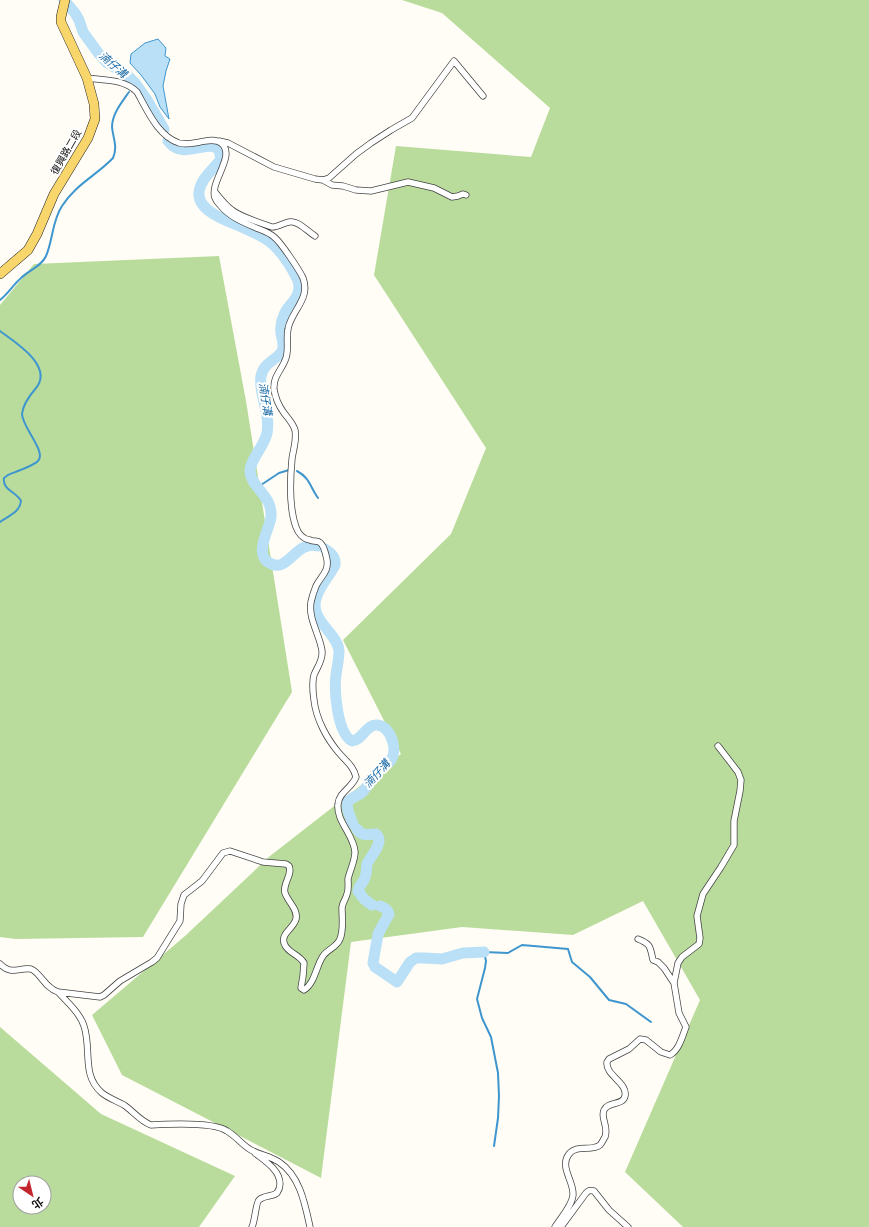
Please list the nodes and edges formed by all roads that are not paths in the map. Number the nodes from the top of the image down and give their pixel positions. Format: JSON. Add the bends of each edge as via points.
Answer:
{"nodes":[{"id":1,"x":64,"y":3,"type":"edge"},
{"id":2,"x":87,"y":78,"type":"junction"},
{"id":3,"x":483,"y":96,"type":"dead end"},
{"id":4,"x":217,"y":141,"type":"junction"},
{"id":5,"x":323,"y":180,"type":"junction"},
{"id":6,"x":215,"y":191,"type":"junction"},
{"id":7,"x":466,"y":195,"type":"dead end"},
{"id":8,"x":315,"y":236,"type":"dead end"},
{"id":9,"x":0,"y":274,"type":"edge"},
{"id":10,"x":718,"y":746,"type":"dead end"},
{"id":11,"x":638,"y":939,"type":"dead end"},
{"id":12,"x":0,"y":964,"type":"edge"},
{"id":13,"x":674,"y":983,"type":"junction"},
{"id":14,"x":58,"y":992,"type":"junction"},
{"id":15,"x":251,"y":1150,"type":"junction"},
{"id":16,"x":252,"y":1227,"type":"edge"},
{"id":17,"x":310,"y":1227,"type":"edge"},
{"id":18,"x":555,"y":1227,"type":"edge"},
{"id":19,"x":561,"y":1227,"type":"edge"},
{"id":20,"x":628,"y":1227,"type":"edge"}],
"edges":[{"from":1,"to":2,"type":"main road","name":"復興路二段","via":[[61,22]]},
{"from":2,"to":4,"type":"street","via":[[124,83],[133,88],[157,126],[177,142]]},
{"from":2,"to":9,"type":"main road","name":"復興路二段","via":[[95,119],[88,138],[54,194],[28,250]]},
{"from":3,"to":5,"type":"street","via":[[454,61],[412,118],[356,154],[329,178]]},
{"from":4,"to":5,"type":"street","via":[[228,143],[274,167]]},
{"from":4,"to":6,"type":"street","via":[[221,142],[226,153]]},
{"from":5,"to":7,"type":"street","via":[[328,184],[371,191],[408,182],[434,188],[452,197]]},
{"from":6,"to":8,"type":"street","via":[[233,211],[272,227],[289,222],[297,223]]},
{"from":6,"to":14,"type":"street","via":[[215,198],[230,215],[274,236],[298,270],[305,286],[302,302],[289,323],[286,360],[274,380],[274,388],[282,411],[293,424],[295,431],[291,484],[295,524],[304,538],[321,543],[328,563],[325,573],[315,587],[310,609],[322,656],[313,678],[315,710],[330,741],[351,766],[356,777],[352,785],[340,796],[338,804],[339,815],[355,852],[342,908],[343,927],[337,945],[324,956],[316,974],[306,989],[302,990],[300,988],[304,963],[287,948],[283,939],[296,919],[296,914],[285,894],[289,866],[263,862],[226,851],[202,881],[184,896],[180,921],[160,954],[152,962],[120,981],[100,997]]},
{"from":10,"to":13,"type":"street","via":[[741,780],[734,821],[734,845],[703,894],[697,916],[699,944],[678,963]]},
{"from":11,"to":13,"type":"street","via":[[650,946],[653,960],[664,968]]},
{"from":12,"to":14,"type":"street","via":[[8,970],[36,972],[52,990]]},
{"from":13,"to":18,"type":"street","via":[[679,1013],[686,1027],[677,1049],[670,1055],[640,1039],[629,1049],[609,1059],[607,1068],[622,1086],[625,1096],[623,1100],[611,1104],[604,1110],[607,1132],[602,1143],[594,1148],[573,1150],[566,1158],[566,1173],[573,1189],[573,1196]]},
{"from":14,"to":15,"type":"street","via":[[84,1025],[88,1069],[91,1079],[103,1094],[124,1105],[145,1123],[198,1124],[220,1128]]},
{"from":15,"to":16,"type":"street","via":[[272,1167],[280,1182],[280,1188],[276,1193],[257,1202]]},
{"from":15,"to":17,"type":"street","via":[[279,1162],[290,1171],[302,1195]]},
{"from":19,"to":20,"type":"street","via":[[591,1190]]}]}
